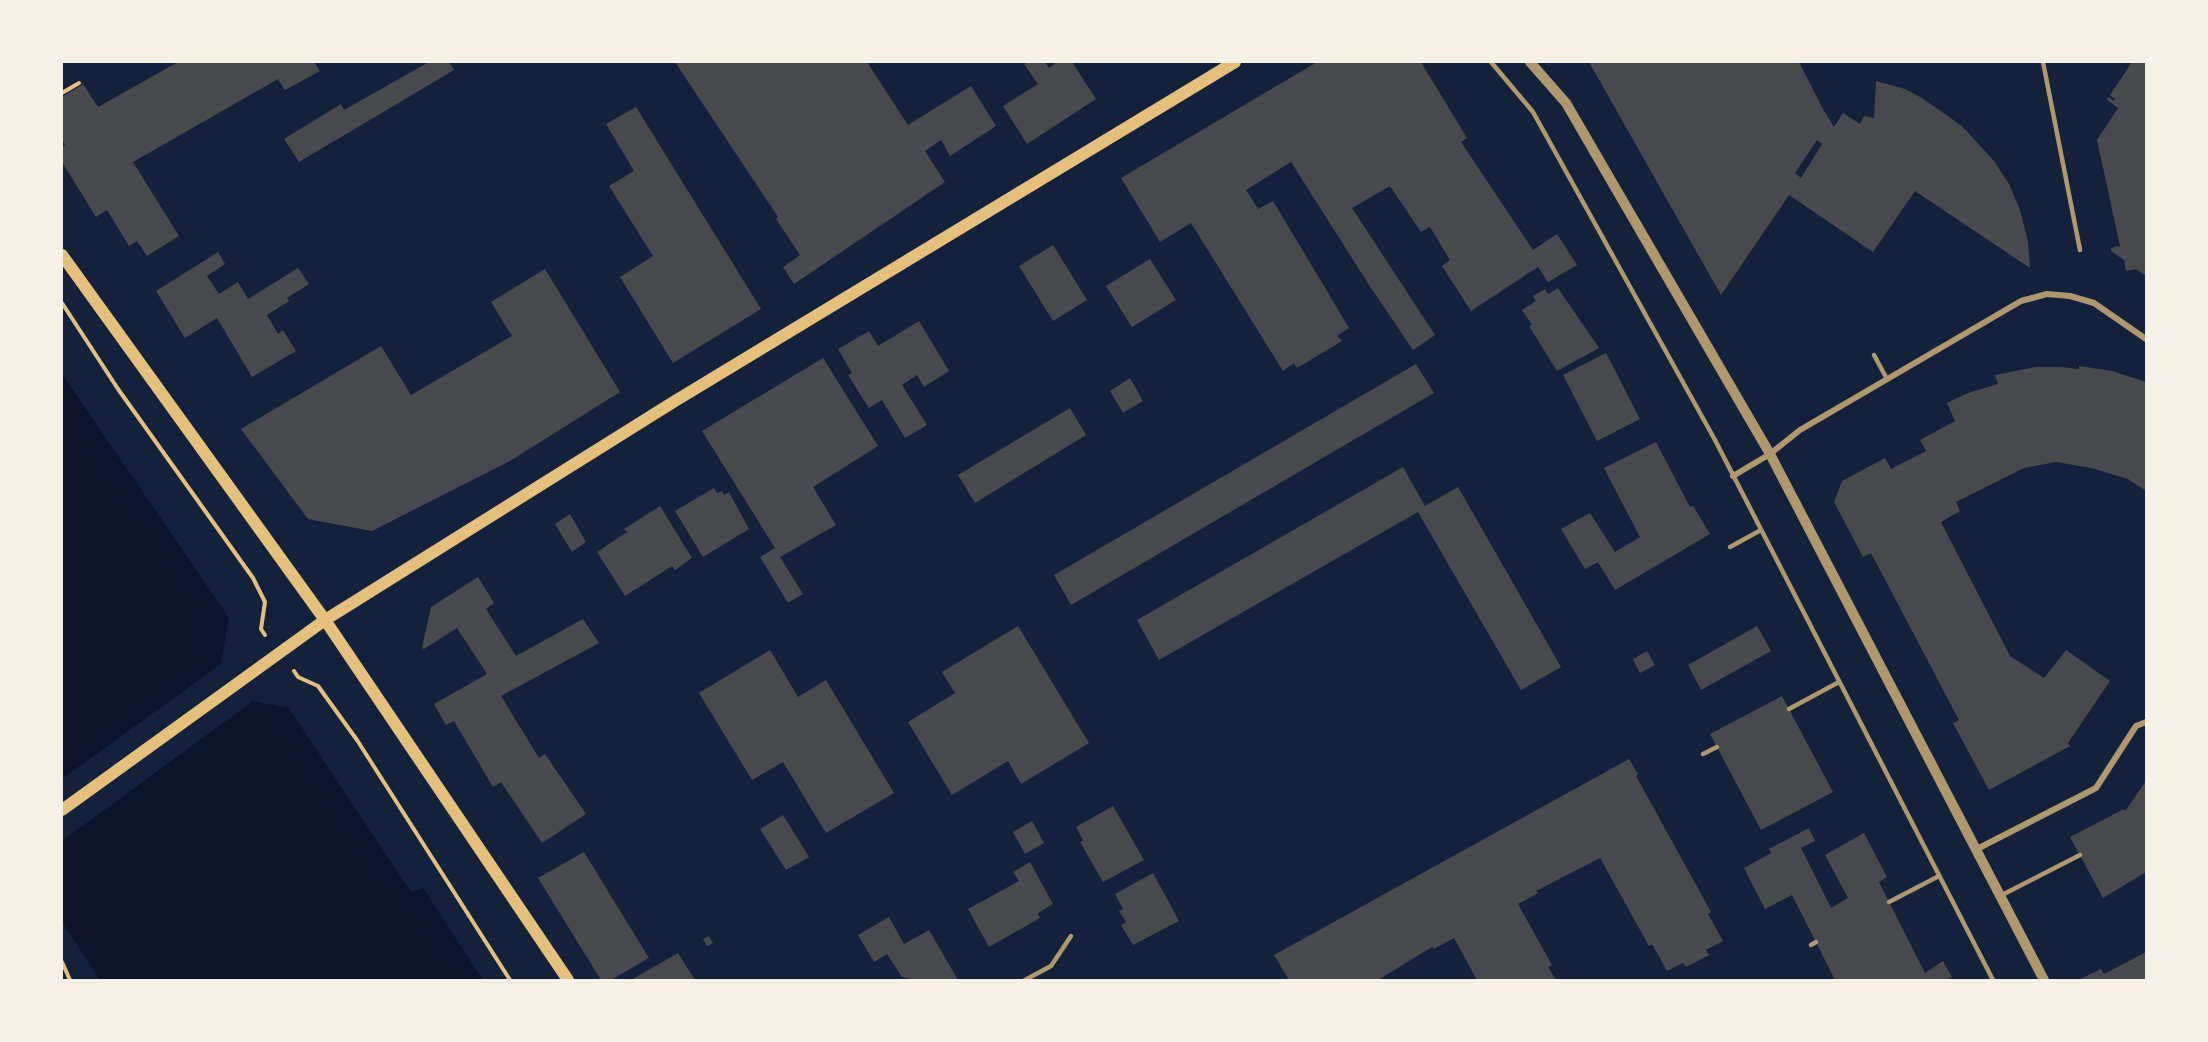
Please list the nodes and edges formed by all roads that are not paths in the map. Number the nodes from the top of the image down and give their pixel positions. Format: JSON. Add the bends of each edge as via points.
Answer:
{"nodes":[{"id":1,"x":1234,"y":62,"type":"edge"},
{"id":2,"x":1491,"y":62,"type":"edge"},
{"id":3,"x":1530,"y":62,"type":"edge"},
{"id":4,"x":2043,"y":62,"type":"edge"},
{"id":5,"x":62,"y":242,"type":"edge"},
{"id":6,"x":2080,"y":250,"type":"dead end"},
{"id":7,"x":63,"y":256,"type":"edge"},
{"id":8,"x":2146,"y":339,"type":"edge"},
{"id":9,"x":1874,"y":355,"type":"dead end"},
{"id":10,"x":1887,"y":379,"type":"junction"},
{"id":11,"x":1770,"y":454,"type":"junction"},
{"id":12,"x":1733,"y":476,"type":"junction"},
{"id":13,"x":1761,"y":530,"type":"junction"},
{"id":14,"x":1730,"y":547,"type":"dead end"},
{"id":15,"x":325,"y":620,"type":"junction"},
{"id":16,"x":1839,"y":682,"type":"junction"},
{"id":17,"x":1789,"y":709,"type":"dead end"},
{"id":18,"x":2146,"y":722,"type":"edge"},
{"id":19,"x":1717,"y":747,"type":"dead end"},
{"id":20,"x":1703,"y":754,"type":"dead end"},
{"id":21,"x":62,"y":810,"type":"edge"},
{"id":22,"x":1977,"y":849,"type":"junction"},
{"id":23,"x":2080,"y":855,"type":"dead end"},
{"id":24,"x":1939,"y":876,"type":"junction"},
{"id":25,"x":2000,"y":896,"type":"junction"},
{"id":26,"x":1889,"y":902,"type":"dead end"},
{"id":27,"x":1071,"y":936,"type":"dead end"},
{"id":28,"x":568,"y":981,"type":"edge"},
{"id":29,"x":1025,"y":981,"type":"edge"},
{"id":30,"x":1993,"y":981,"type":"edge"},
{"id":31,"x":2044,"y":981,"type":"edge"}],
"edges":[{"from":1,"to":15,"type":"main road","via":[[675,401]]},
{"from":2,"to":12,"type":"lane","via":[[1533,112]]},
{"from":3,"to":11,"type":"street","via":[[1566,103]]},
{"from":4,"to":6,"type":"lane"},
{"from":5,"to":7,"type":"main road"},
{"from":7,"to":15,"type":"main road"},
{"from":8,"to":10,"type":"street","via":[[2094,303],[2047,294],[2021,301]]},
{"from":9,"to":10,"type":"lane"},
{"from":10,"to":11,"type":"street","via":[[1800,430]]},
{"from":11,"to":12,"type":"street"},
{"from":11,"to":22,"type":"street"},
{"from":12,"to":13,"type":"lane"},
{"from":13,"to":14,"type":"lane"},
{"from":13,"to":16,"type":"lane"},
{"from":15,"to":21,"type":"main road"},
{"from":15,"to":28,"type":"main road"},
{"from":16,"to":17,"type":"lane"},
{"from":16,"to":24,"type":"lane"},
{"from":18,"to":22,"type":"street","via":[[2136,726],[2096,788]]},
{"from":19,"to":20,"type":"lane"},
{"from":22,"to":25,"type":"street"},
{"from":23,"to":25,"type":"lane"},
{"from":24,"to":26,"type":"lane"},
{"from":24,"to":30,"type":"lane"},
{"from":25,"to":31,"type":"street"},
{"from":27,"to":29,"type":"lane","via":[[1051,966]]}]}
